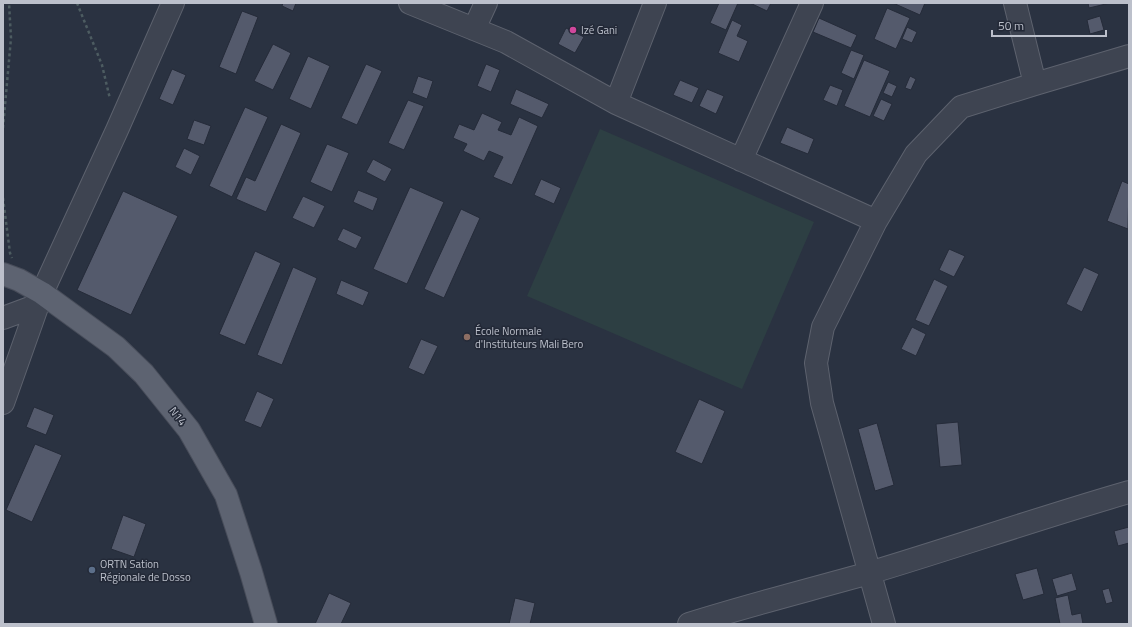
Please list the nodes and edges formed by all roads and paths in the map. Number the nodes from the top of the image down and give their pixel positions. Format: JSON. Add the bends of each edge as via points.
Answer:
{"nodes":[{"id":1,"x":10,"y":3,"type":"edge"},
{"id":2,"x":77,"y":3,"type":"edge"},
{"id":3,"x":173,"y":3,"type":"edge"},
{"id":4,"x":410,"y":3,"type":"edge"},
{"id":5,"x":486,"y":3,"type":"edge"},
{"id":6,"x":655,"y":3,"type":"edge"},
{"id":7,"x":812,"y":3,"type":"edge"},
{"id":8,"x":1015,"y":3,"type":"edge"},
{"id":9,"x":474,"y":29,"type":"junction"},
{"id":10,"x":1129,"y":56,"type":"edge"},
{"id":11,"x":1035,"y":84,"type":"junction"},
{"id":12,"x":110,"y":101,"type":"dead end"},
{"id":13,"x":616,"y":103,"type":"junction"},
{"id":14,"x":3,"y":128,"type":"edge"},
{"id":15,"x":741,"y":160,"type":"junction"},
{"id":16,"x":3,"y":198,"type":"edge"},
{"id":17,"x":876,"y":221,"type":"junction"},
{"id":18,"x":11,"y":277,"type":"edge"},
{"id":19,"x":40,"y":299,"type":"junction"},
{"id":20,"x":3,"y":318,"type":"edge"},
{"id":21,"x":9,"y":376,"type":"edge"},
{"id":22,"x":3,"y":403,"type":"edge"},
{"id":23,"x":1129,"y":492,"type":"edge"},
{"id":24,"x":870,"y":572,"type":"junction"},
{"id":25,"x":727,"y":618,"type":"edge"},
{"id":26,"x":266,"y":624,"type":"edge"},
{"id":27,"x":689,"y":624,"type":"edge"},
{"id":28,"x":884,"y":624,"type":"edge"}],
"edges":[{"from":1,"to":14,"type":"path","via":[[11,38]]},
{"from":2,"to":12,"type":"path","via":[[102,65]]},
{"from":3,"to":19,"type":"street"},
{"from":4,"to":9,"type":"street"},
{"from":5,"to":9,"type":"street"},
{"from":6,"to":13,"type":"street"},
{"from":7,"to":15,"type":"street"},
{"from":8,"to":11,"type":"street"},
{"from":9,"to":13,"type":"street","via":[[506,42]]},
{"from":10,"to":11,"type":"street"},
{"from":11,"to":17,"type":"street","via":[[962,107],[916,154]]},
{"from":13,"to":15,"type":"street"},
{"from":15,"to":17,"type":"street"},
{"from":16,"to":18,"type":"path"},
{"from":17,"to":24,"type":"street","via":[[823,327],[816,363],[822,403]]},
{"from":18,"to":19,"type":"main road","name":"N14"},
{"from":19,"to":20,"type":"street"},
{"from":19,"to":21,"type":"street"},
{"from":19,"to":26,"type":"main road","name":"N14","via":[[116,347],[144,374],[189,430],[226,495]]},
{"from":21,"to":22,"type":"street"},
{"from":23,"to":24,"type":"street"},
{"from":24,"to":25,"type":"street"},
{"from":24,"to":28,"type":"street"},
{"from":25,"to":27,"type":"street"}]}
